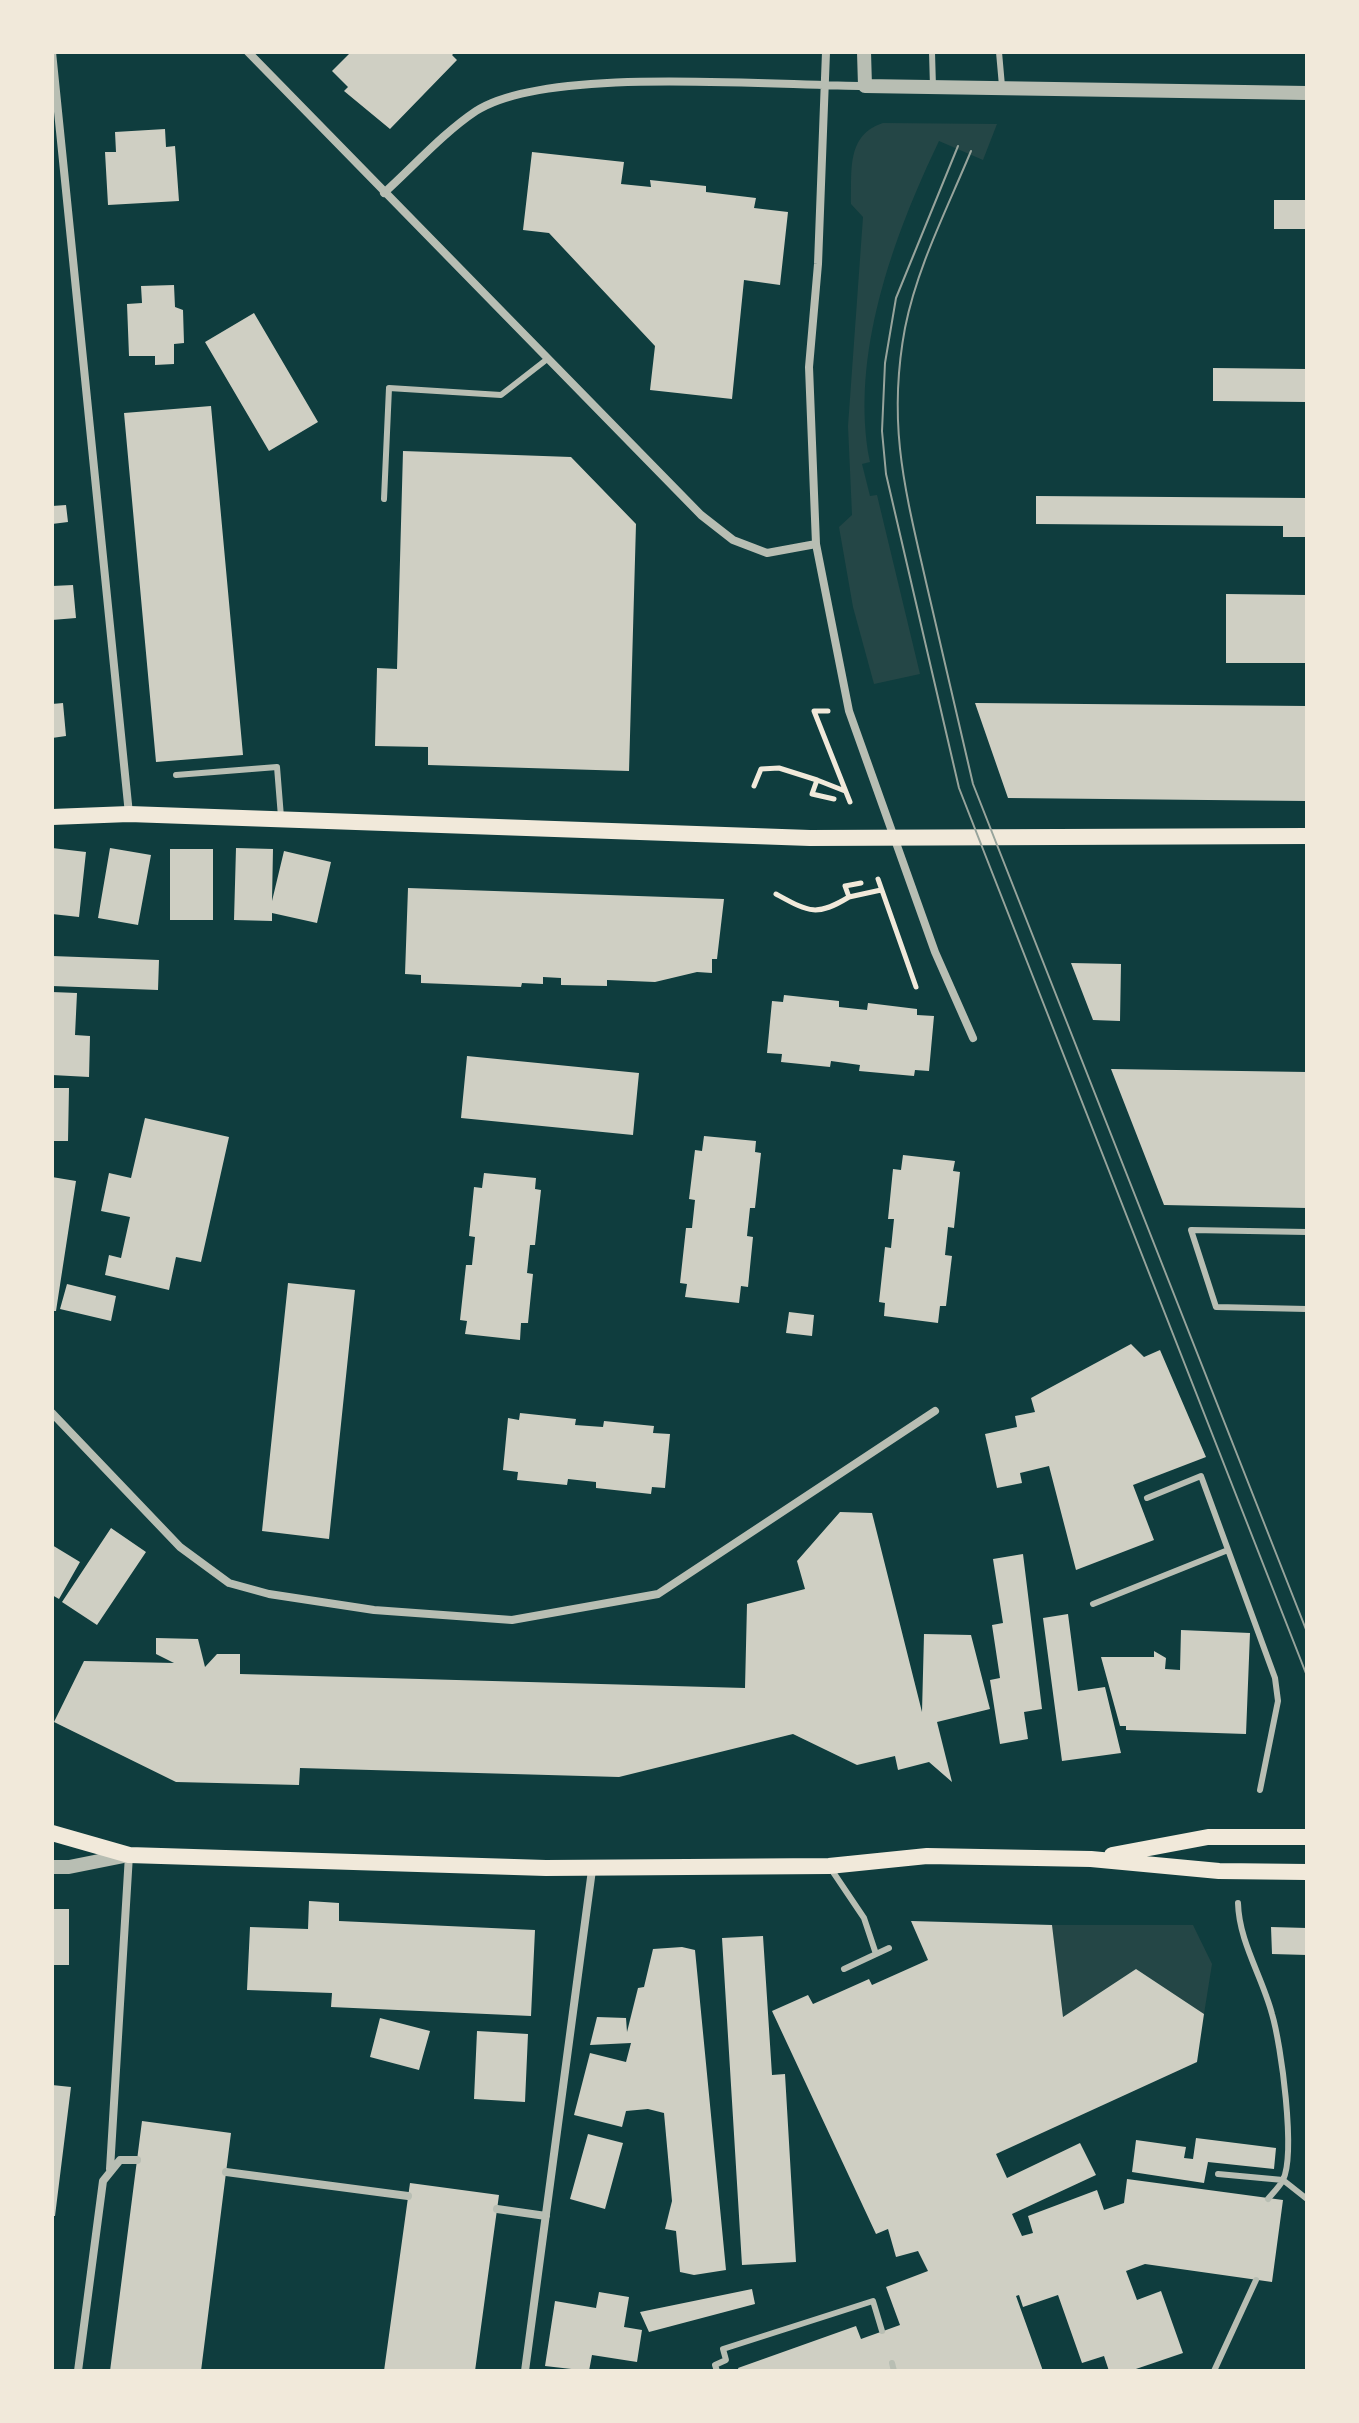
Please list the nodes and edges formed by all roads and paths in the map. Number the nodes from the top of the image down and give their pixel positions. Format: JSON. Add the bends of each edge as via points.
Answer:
{"nodes":[{"id":1,"x":52,"y":52,"type":"edge"},
{"id":2,"x":826,"y":52,"type":"edge"},
{"id":3,"x":864,"y":52,"type":"edge"},
{"id":4,"x":932,"y":52,"type":"edge"},
{"id":5,"x":999,"y":52,"type":"edge"},
{"id":6,"x":254,"y":54,"type":"edge"},
{"id":7,"x":827,"y":86,"type":"junction"},
{"id":8,"x":865,"y":86,"type":"junction"},
{"id":9,"x":1002,"y":86,"type":"junction"},
{"id":10,"x":933,"y":87,"type":"junction"},
{"id":11,"x":1307,"y":93,"type":"edge"},
{"id":12,"x":384,"y":193,"type":"junction"},
{"id":13,"x":546,"y":360,"type":"junction"},
{"id":14,"x":384,"y":499,"type":"dead end"},
{"id":15,"x":816,"y":544,"type":"junction"},
{"id":16,"x":849,"y":711,"type":"junction"},
{"id":17,"x":176,"y":775,"type":"dead end"},
{"id":18,"x":817,"y":780,"type":"junction"},
{"id":19,"x":754,"y":786,"type":"dead end"},
{"id":20,"x":846,"y":792,"type":"junction"},
{"id":21,"x":834,"y":799,"type":"dead end"},
{"id":22,"x":850,"y":802,"type":"dead end"},
{"id":23,"x":129,"y":814,"type":"junction"},
{"id":24,"x":52,"y":817,"type":"edge"},
{"id":25,"x":281,"y":820,"type":"junction"},
{"id":26,"x":1307,"y":836,"type":"edge"},
{"id":27,"x":878,"y":879,"type":"dead end"},
{"id":28,"x":861,"y":883,"type":"dead end"},
{"id":29,"x":881,"y":890,"type":"junction"},
{"id":30,"x":776,"y":894,"type":"dead end"},
{"id":31,"x":849,"y":897,"type":"junction"},
{"id":32,"x":916,"y":987,"type":"dead end"},
{"id":33,"x":973,"y":1038,"type":"dead end"},
{"id":34,"x":1307,"y":1232,"type":"edge"},
{"id":35,"x":1307,"y":1309,"type":"edge"},
{"id":36,"x":935,"y":1411,"type":"dead end"},
{"id":37,"x":52,"y":1413,"type":"edge"},
{"id":38,"x":1147,"y":1498,"type":"dead end"},
{"id":39,"x":1228,"y":1550,"type":"junction"},
{"id":40,"x":1093,"y":1604,"type":"dead end"},
{"id":41,"x":1260,"y":1790,"type":"dead end"},
{"id":42,"x":52,"y":1833,"type":"edge"},
{"id":43,"x":1307,"y":1837,"type":"edge"},
{"id":44,"x":129,"y":1855,"type":"junction"},
{"id":45,"x":1091,"y":1859,"type":"junction"},
{"id":46,"x":829,"y":1866,"type":"junction"},
{"id":47,"x":52,"y":1867,"type":"edge"},
{"id":48,"x":592,"y":1870,"type":"junction"},
{"id":49,"x":1307,"y":1872,"type":"edge"},
{"id":50,"x":1238,"y":1903,"type":"dead end"},
{"id":51,"x":889,"y":1948,"type":"dead end"},
{"id":52,"x":876,"y":1954,"type":"junction"},
{"id":53,"x":844,"y":1969,"type":"dead end"},
{"id":54,"x":137,"y":2160,"type":"dead end"},
{"id":55,"x":110,"y":2169,"type":"junction"},
{"id":56,"x":226,"y":2172,"type":"dead end"},
{"id":57,"x":1218,"y":2174,"type":"dead end"},
{"id":58,"x":1283,"y":2180,"type":"junction"},
{"id":59,"x":408,"y":2196,"type":"dead end"},
{"id":60,"x":1268,"y":2199,"type":"dead end"},
{"id":61,"x":1307,"y":2199,"type":"edge"},
{"id":62,"x":497,"y":2209,"type":"dead end"},
{"id":63,"x":546,"y":2216,"type":"junction"},
{"id":64,"x":1256,"y":2280,"type":"dead end"},
{"id":65,"x":882,"y":2331,"type":"dead end"},
{"id":66,"x":78,"y":2371,"type":"edge"},
{"id":67,"x":525,"y":2371,"type":"edge"},
{"id":68,"x":717,"y":2371,"type":"edge"},
{"id":69,"x":1214,"y":2371,"type":"edge"}],
"edges":[{"from":1,"to":23,"type":"street"},
{"from":2,"to":7,"type":"street"},
{"from":3,"to":8,"type":"street"},
{"from":4,"to":10,"type":"lane"},
{"from":5,"to":9,"type":"lane"},
{"from":6,"to":12,"type":"street"},
{"from":7,"to":8,"type":"street"},
{"from":7,"to":12,"type":"street","via":[[599,83],[522,94],[477,111]]},
{"from":7,"to":15,"type":"street","via":[[809,367]]},
{"from":8,"to":10,"type":"street"},
{"from":9,"to":10,"type":"street"},
{"from":9,"to":11,"type":"street"},
{"from":12,"to":13,"type":"street"},
{"from":13,"to":14,"type":"lane","via":[[501,395],[389,388]]},
{"from":13,"to":15,"type":"street","via":[[701,515],[733,540],[767,553]]},
{"from":15,"to":16,"type":"street"},
{"from":16,"to":20,"type":"path","via":[[814,711]]},
{"from":16,"to":33,"type":"street","via":[[935,952]]},
{"from":17,"to":25,"type":"lane","via":[[277,767]]},
{"from":18,"to":19,"type":"path","via":[[779,768],[761,769]]},
{"from":18,"to":20,"type":"path"},
{"from":18,"to":21,"type":"path","via":[[812,794]]},
{"from":20,"to":22,"type":"path"},
{"from":23,"to":24,"type":"main road"},
{"from":23,"to":25,"type":"main road"},
{"from":25,"to":26,"type":"main road","via":[[877,839]]},
{"from":27,"to":29,"type":"path"},
{"from":28,"to":31,"type":"path","via":[[845,886]]},
{"from":29,"to":31,"type":"path"},
{"from":29,"to":32,"type":"path"},
{"from":30,"to":31,"type":"path","via":[[808,911],[827,910]]},
{"from":34,"to":35,"type":"lane","via":[[1191,1230],[1216,1307]]},
{"from":36,"to":37,"type":"street","via":[[658,1594],[512,1620],[374,1610],[229,1583],[180,1547]]},
{"from":38,"to":39,"type":"lane","via":[[1201,1476]]},
{"from":39,"to":40,"type":"lane"},
{"from":39,"to":41,"type":"lane","via":[[1275,1678],[1278,1701]]},
{"from":42,"to":44,"type":"main road"},
{"from":43,"to":45,"type":"main road","via":[[1208,1837]]},
{"from":44,"to":47,"type":"street"},
{"from":44,"to":48,"type":"main road"},
{"from":44,"to":55,"type":"street"},
{"from":45,"to":46,"type":"main road","via":[[927,1856]]},
{"from":45,"to":49,"type":"main road","via":[[1219,1871]]},
{"from":46,"to":48,"type":"main road"},
{"from":46,"to":52,"type":"lane","via":[[864,1918]]},
{"from":48,"to":63,"type":"street"},
{"from":50,"to":58,"type":"lane","via":[[1238,1926],[1273,2016],[1286,2115]]},
{"from":51,"to":52,"type":"lane"},
{"from":52,"to":53,"type":"lane"},
{"from":54,"to":55,"type":"street","via":[[120,2160]]},
{"from":55,"to":66,"type":"street","via":[[103,2181]]},
{"from":56,"to":59,"type":"street"},
{"from":57,"to":58,"type":"lane"},
{"from":58,"to":60,"type":"lane"},
{"from":58,"to":61,"type":"lane"},
{"from":62,"to":63,"type":"street"},
{"from":63,"to":67,"type":"street"},
{"from":64,"to":69,"type":"lane"},
{"from":65,"to":68,"type":"lane","via":[[873,2301],[723,2349],[726,2360],[715,2365]]}]}
